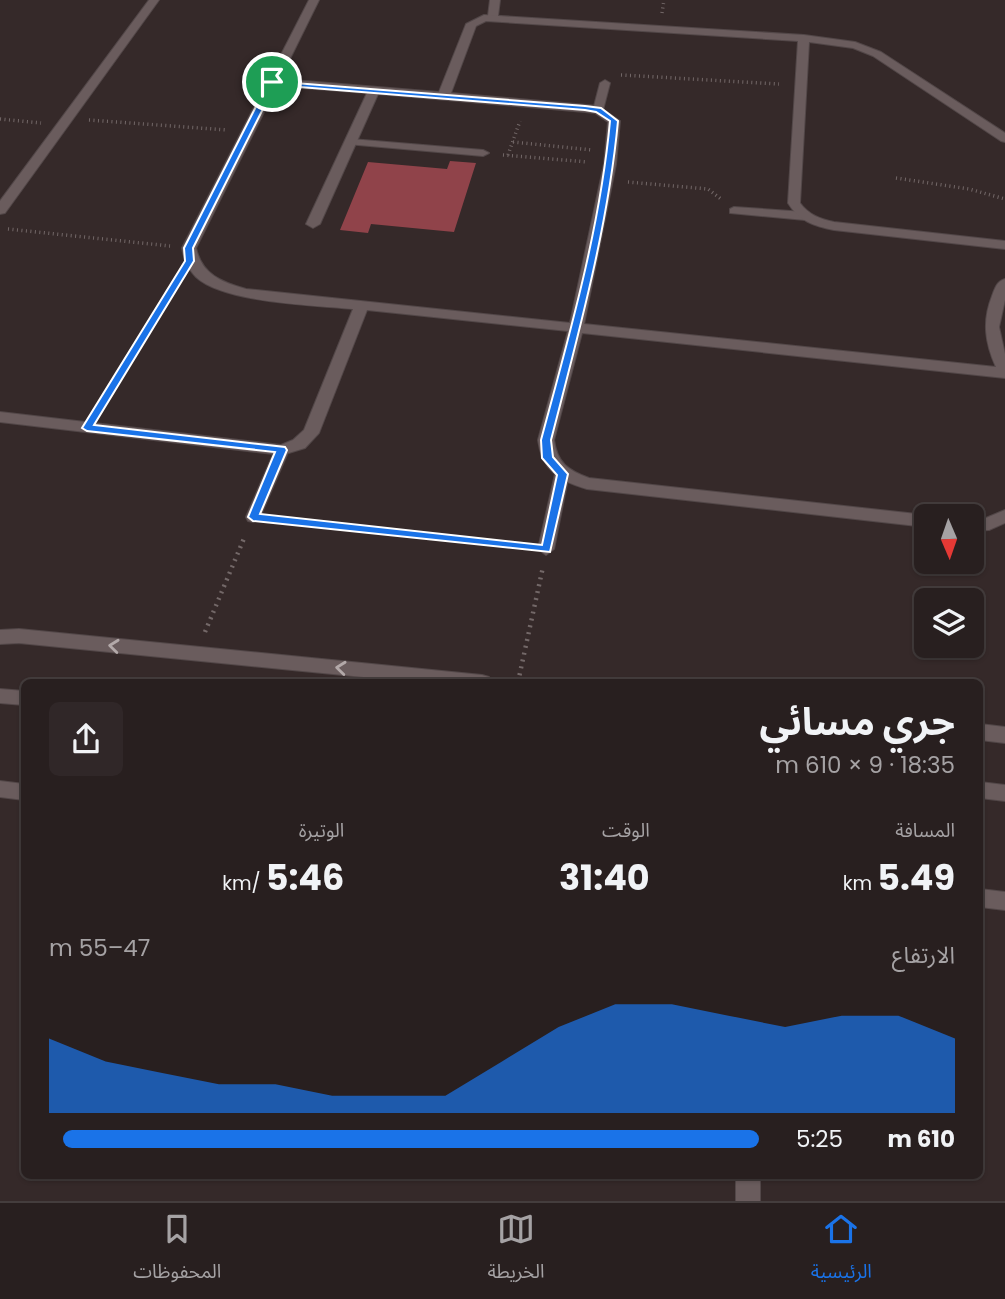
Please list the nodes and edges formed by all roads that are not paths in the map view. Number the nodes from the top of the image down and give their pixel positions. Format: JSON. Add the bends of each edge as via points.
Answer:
{"nodes":[{"id":1,"x":154,"y":0,"type":"edge"},
{"id":2,"x":314,"y":0,"type":"edge"},
{"id":3,"x":495,"y":0,"type":"edge"},
{"id":4,"x":494,"y":16,"type":"junction"},
{"id":5,"x":804,"y":38,"type":"junction"},
{"id":6,"x":272,"y":82,"type":"junction"},
{"id":7,"x":605,"y":83,"type":"road end"},
{"id":8,"x":374,"y":91,"type":"junction"},
{"id":9,"x":444,"y":96,"type":"junction"},
{"id":10,"x":598,"y":110,"type":"junction"},
{"id":11,"x":1005,"y":138,"type":"edge"},
{"id":12,"x":351,"y":142,"type":"junction"},
{"id":13,"x":483,"y":153,"type":"road end"},
{"id":14,"x":0,"y":210,"type":"edge"},
{"id":15,"x":734,"y":211,"type":"road end"},
{"id":16,"x":805,"y":216,"type":"junction"},
{"id":17,"x":313,"y":224,"type":"dead end"},
{"id":18,"x":1005,"y":245,"type":"edge"},
{"id":19,"x":1005,"y":284,"type":"edge"},
{"id":20,"x":362,"y":305,"type":"junction"},
{"id":21,"x":576,"y":328,"type":"junction"},
{"id":22,"x":1005,"y":372,"type":"edge"},
{"id":23,"x":0,"y":417,"type":"edge"},
{"id":24,"x":282,"y":450,"type":"junction"},
{"id":25,"x":562,"y":474,"type":"junction"},
{"id":26,"x":1005,"y":516,"type":"edge"},
{"id":27,"x":253,"y":517,"type":"road end"},
{"id":28,"x":914,"y":520,"type":"edge"},
{"id":29,"x":984,"y":524,"type":"edge"},
{"id":30,"x":546,"y":550,"type":"road end"},
{"id":31,"x":0,"y":637,"type":"edge"},
{"id":32,"x":451,"y":679,"type":"edge"},
{"id":33,"x":0,"y":696,"type":"edge"},
{"id":34,"x":21,"y":698,"type":"edge"},
{"id":35,"x":983,"y":732,"type":"edge"},
{"id":36,"x":1005,"y":735,"type":"edge"},
{"id":37,"x":0,"y":789,"type":"edge"},
{"id":38,"x":983,"y":790,"type":"edge"},
{"id":39,"x":21,"y":792,"type":"edge"},
{"id":40,"x":1005,"y":793,"type":"edge"},
{"id":41,"x":983,"y":898,"type":"edge"},
{"id":42,"x":1005,"y":901,"type":"edge"},
{"id":43,"x":748,"y":1179,"type":"edge"},
{"id":44,"x":748,"y":1201,"type":"edge"}],
"edges":[{"from":1,"to":14,"type":"street"},
{"from":2,"to":6,"type":"street"},
{"from":3,"to":4,"type":"lane"},
{"from":4,"to":5,"type":"street"},
{"from":4,"to":9,"type":"street","via":[[471,24]]},
{"from":5,"to":11,"type":"street","via":[[855,45],[877,54]]},
{"from":5,"to":16,"type":"street","via":[[794,203]]},
{"from":6,"to":8,"type":"street"},
{"from":6,"to":20,"type":"street","via":[[189,254],[200,275],[220,286]]},
{"from":7,"to":10,"type":"lane"},
{"from":8,"to":9,"type":"street"},
{"from":8,"to":12,"type":"street"},
{"from":9,"to":10,"type":"street"},
{"from":10,"to":21,"type":"street","via":[[614,121],[611,158]]},
{"from":12,"to":13,"type":"lane"},
{"from":12,"to":17,"type":"street"},
{"from":15,"to":16,"type":"lane"},
{"from":16,"to":18,"type":"street","via":[[834,226]]},
{"from":19,"to":22,"type":"street","via":[[991,326]]},
{"from":20,"to":21,"type":"street"},
{"from":20,"to":24,"type":"street","via":[[311,433]]},
{"from":21,"to":22,"type":"street"},
{"from":21,"to":25,"type":"street","via":[[546,440],[548,458]]},
{"from":23,"to":24,"type":"street"},
{"from":24,"to":27,"type":"lane"},
{"from":25,"to":28,"type":"street","via":[[587,483]]},
{"from":25,"to":30,"type":"lane"},
{"from":26,"to":29,"type":"street"},
{"from":32,"to":31,"type":"street","one_way":true},
{"from":33,"to":34,"type":"street"},
{"from":35,"to":36,"type":"street"},
{"from":37,"to":39,"type":"street"},
{"from":38,"to":40,"type":"street"},
{"from":41,"to":42,"type":"street"},
{"from":43,"to":44,"type":"street"}]}
